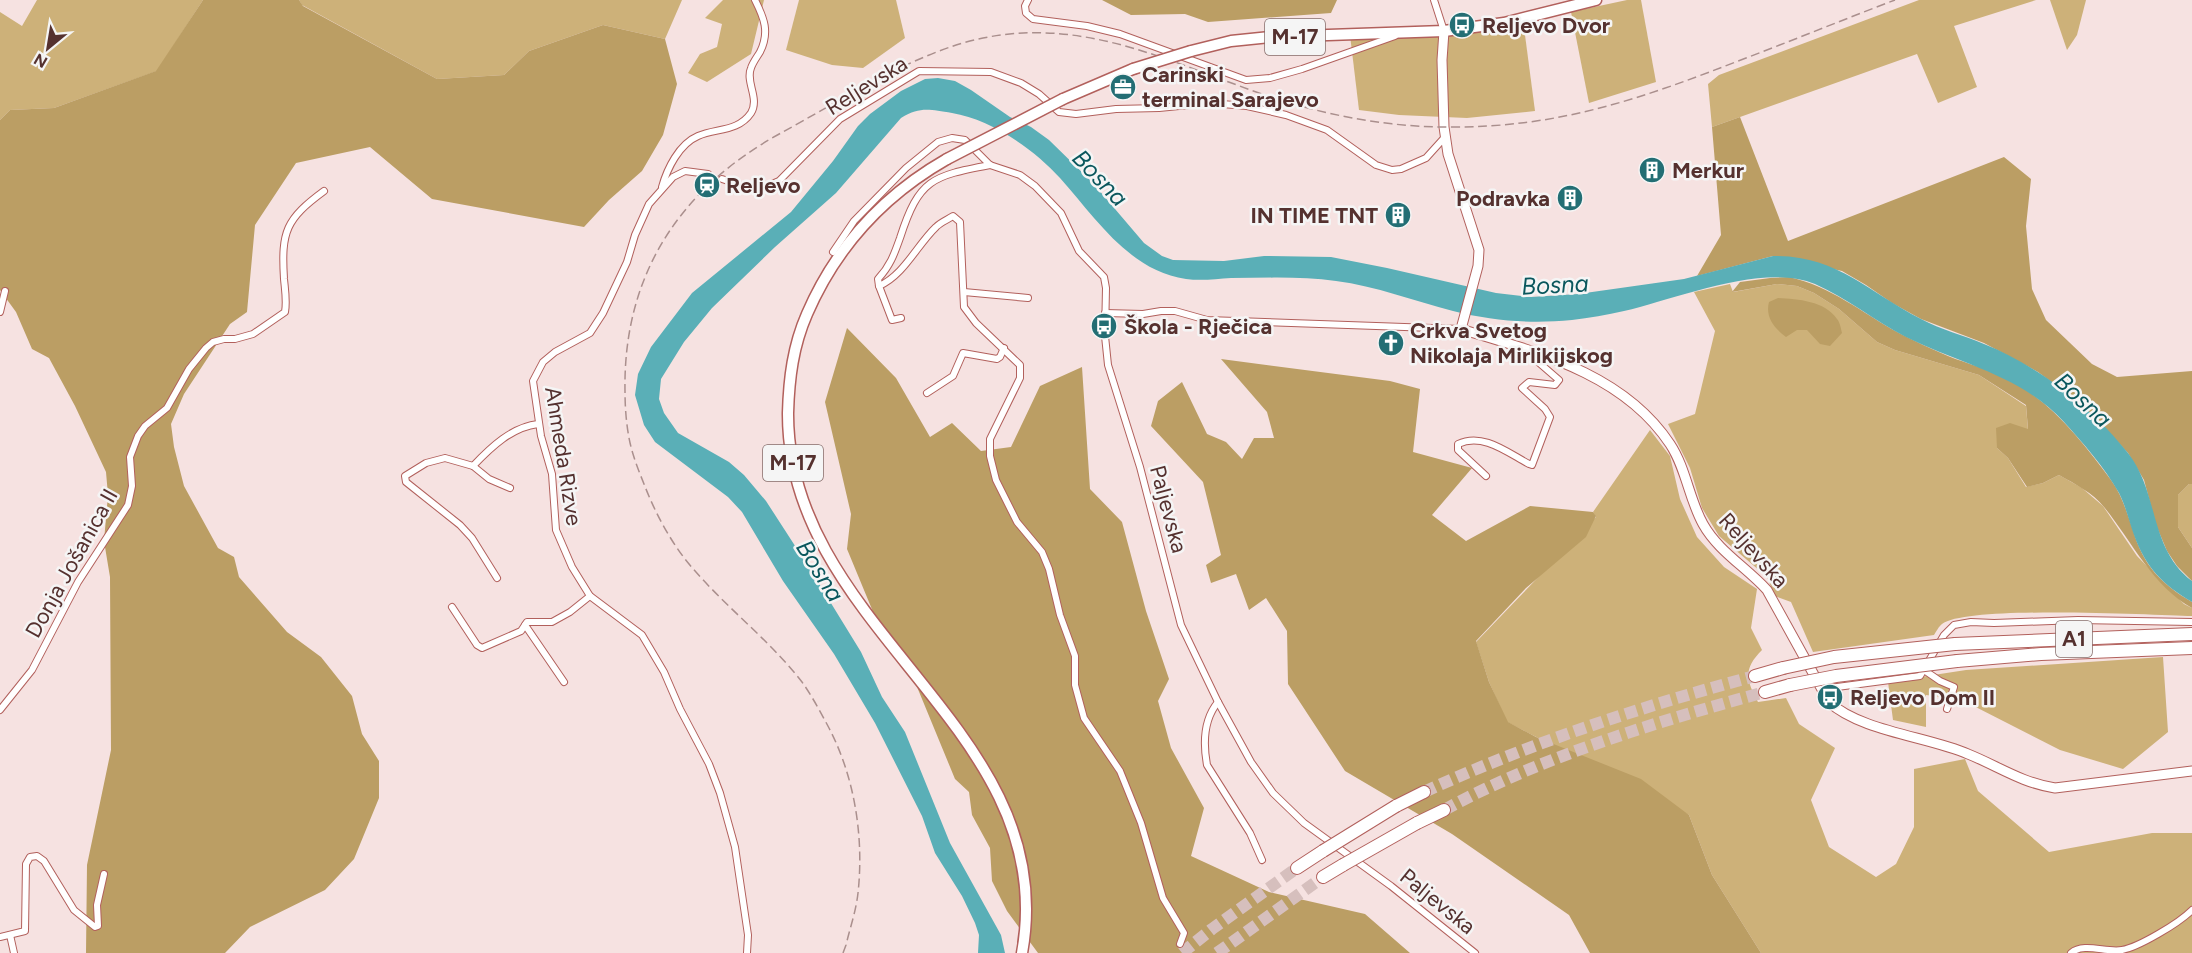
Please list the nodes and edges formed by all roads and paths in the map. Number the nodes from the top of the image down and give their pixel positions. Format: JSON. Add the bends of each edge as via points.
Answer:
{"nodes":[{"id":1,"x":755,"y":0,"type":"edge"},
{"id":2,"x":1028,"y":0,"type":"edge"},
{"id":3,"x":1434,"y":0,"type":"edge"},
{"id":4,"x":1596,"y":0,"type":"edge"},
{"id":5,"x":1444,"y":31,"type":"junction"},
{"id":6,"x":1401,"y":33,"type":"junction"},
{"id":7,"x":1445,"y":137,"type":"junction"},
{"id":8,"x":990,"y":165,"type":"junction"},
{"id":9,"x":708,"y":174,"type":"dead end"},
{"id":10,"x":722,"y":179,"type":"dead end"},
{"id":11,"x":324,"y":190,"type":"dead end"},
{"id":12,"x":661,"y":191,"type":"junction"},
{"id":13,"x":833,"y":252,"type":"dead end"},
{"id":14,"x":879,"y":286,"type":"junction"},
{"id":15,"x":5,"y":291,"type":"dead end"},
{"id":16,"x":964,"y":292,"type":"junction"},
{"id":17,"x":1028,"y":298,"type":"dead end"},
{"id":18,"x":0,"y":312,"type":"edge"},
{"id":19,"x":1106,"y":313,"type":"junction"},
{"id":20,"x":901,"y":318,"type":"dead end"},
{"id":21,"x":1462,"y":324,"type":"junction"},
{"id":22,"x":1004,"y":348,"type":"junction"},
{"id":23,"x":1531,"y":350,"type":"junction"},
{"id":24,"x":927,"y":393,"type":"dead end"},
{"id":25,"x":538,"y":424,"type":"junction"},
{"id":26,"x":473,"y":466,"type":"junction"},
{"id":27,"x":1486,"y":476,"type":"dead end"},
{"id":28,"x":510,"y":488,"type":"dead end"},
{"id":29,"x":497,"y":578,"type":"dead end"},
{"id":30,"x":590,"y":596,"type":"junction"},
{"id":31,"x":452,"y":607,"type":"dead end"},
{"id":32,"x":2192,"y":622,"type":"edge"},
{"id":33,"x":525,"y":625,"type":"junction"},
{"id":34,"x":2192,"y":634,"type":"edge"},
{"id":35,"x":2192,"y":648,"type":"edge"},
{"id":36,"x":1923,"y":670,"type":"junction"},
{"id":37,"x":1755,"y":675,"type":"tunnel mouth"},
{"id":38,"x":564,"y":682,"type":"dead end"},
{"id":39,"x":1822,"y":689,"type":"junction"},
{"id":40,"x":1765,"y":692,"type":"tunnel mouth"},
{"id":41,"x":1218,"y":702,"type":"junction"},
{"id":42,"x":1947,"y":709,"type":"dead end"},
{"id":43,"x":0,"y":710,"type":"edge"},
{"id":44,"x":2192,"y":771,"type":"edge"},
{"id":45,"x":1424,"y":792,"type":"tunnel mouth"},
{"id":46,"x":1444,"y":810,"type":"tunnel mouth"},
{"id":47,"x":1262,"y":860,"type":"dead end"},
{"id":48,"x":1297,"y":868,"type":"tunnel mouth"},
{"id":49,"x":104,"y":874,"type":"dead end"},
{"id":50,"x":1323,"y":877,"type":"tunnel mouth"},
{"id":51,"x":2192,"y":910,"type":"edge"},
{"id":52,"x":10,"y":935,"type":"junction"},
{"id":53,"x":0,"y":937,"type":"edge"},
{"id":54,"x":1180,"y":944,"type":"dead end"},
{"id":55,"x":14,"y":953,"type":"edge"},
{"id":56,"x":747,"y":953,"type":"edge"},
{"id":57,"x":1022,"y":953,"type":"edge"},
{"id":58,"x":1474,"y":953,"type":"edge"},
{"id":59,"x":2072,"y":953,"type":"edge"}],
"edges":[{"from":1,"to":12,"type":"street","via":[[766,28],[764,45],[750,68],[752,111],[738,125],[689,141],[672,162]]},
{"from":2,"to":6,"type":"street","via":[[1026,13],[1033,19],[1120,34],[1246,80],[1302,69]]},
{"from":3,"to":5,"type":"street"},
{"from":4,"to":5,"type":"main road","number":"M-17","via":[[1504,23]]},
{"from":5,"to":6,"type":"main road","number":"M-17"},
{"from":5,"to":7,"type":"main road"},
{"from":6,"to":57,"type":"main road","number":"M-17","bridge":true,"via":[[1231,41],[1134,69],[1063,99],[908,183],[863,225],[832,263],[811,305],[790,372],[788,425],[800,492],[832,564],[875,626],[958,729],[1008,813],[1020,856],[1026,903]]},
{"from":7,"to":10,"type":"street","name":"Reljevska","via":[[1426,158],[1392,170],[1376,165],[1327,130],[1247,106],[1209,103],[1076,114],[1059,112],[1021,83],[991,72],[919,72],[840,119],[779,181],[763,188],[749,188]]},
{"from":7,"to":21,"type":"main road","via":[[1479,250]]},
{"from":8,"to":13,"type":"street","via":[[965,140],[938,142],[854,221]]},
{"from":8,"to":14,"type":"street","via":[[949,173],[922,188],[910,208],[889,268],[878,279]]},
{"from":8,"to":19,"type":"street","via":[[1020,175],[1061,213],[1079,251],[1104,277]]},
{"from":9,"to":12,"type":"street","name":"Ahmeda Rizve","via":[[685,171],[673,177]]},
{"from":11,"to":43,"type":"street","name":"Donja Jošanica II","via":[[288,225],[283,263],[285,312],[253,334],[213,342],[189,369],[166,408],[138,435],[130,457],[132,486],[128,505],[78,582],[32,670]]},
{"from":12,"to":25,"type":"street","name":"Ahmeda Rizve","via":[[649,204],[627,262],[590,333],[555,352],[537,371],[533,381]]},
{"from":14,"to":16,"type":"street","via":[[896,275],[938,224],[953,216],[960,222]]},
{"from":14,"to":20,"type":"street","via":[[892,320]]},
{"from":15,"to":18,"type":"street"},
{"from":16,"to":17,"type":"street"},
{"from":16,"to":22,"type":"street","via":[[964,307]]},
{"from":19,"to":21,"type":"street","via":[[1168,311],[1208,320]]},
{"from":19,"to":41,"type":"street","name":"Paljevska","via":[[1108,365],[1140,467],[1181,625]]},
{"from":21,"to":23,"type":"main road","name":"Reljevska"},
{"from":22,"to":24,"type":"street","via":[[997,359],[963,353],[953,376]]},
{"from":22,"to":54,"type":"street","via":[[1020,365],[1020,378],[990,440],[996,480],[1017,522],[1042,552],[1049,569],[1075,656],[1075,685],[1084,718],[1120,771],[1142,823],[1163,898],[1184,933]]},
{"from":23,"to":27,"type":"street","via":[[1559,380],[1555,385],[1529,382],[1522,388],[1550,417],[1537,455],[1532,465],[1490,442],[1458,444],[1458,450]]},
{"from":23,"to":39,"type":"main road","name":"Reljevska","via":[[1609,386],[1650,419],[1674,451],[1703,524],[1725,552],[1767,590]]},
{"from":25,"to":26,"type":"street","via":[[503,438]]},
{"from":25,"to":30,"type":"street","name":"Ahmeda Rizve","via":[[552,474],[556,530]]},
{"from":26,"to":28,"type":"street"},
{"from":26,"to":29,"type":"street","via":[[445,458],[406,474],[405,479],[460,525]]},
{"from":30,"to":33,"type":"street","via":[[552,622],[527,621]]},
{"from":30,"to":56,"type":"street","name":"Ahmeda Rizve","via":[[642,635],[709,764],[735,847],[748,935]]},
{"from":31,"to":33,"type":"street","via":[[482,648],[521,631]]},
{"from":32,"to":36,"type":"street","via":[[2078,620],[1954,625],[1944,634]]},
{"from":33,"to":38,"type":"street"},
{"from":34,"to":37,"type":"highway","number":"A1","bridge":true,"via":[[1955,644],[1834,657]]},
{"from":35,"to":40,"type":"highway","number":"A1","bridge":true,"via":[[1957,662],[1836,675]]},
{"from":36,"to":39,"type":"street","via":[[1915,678]]},
{"from":36,"to":42,"type":"street","via":[[1954,687]]},
{"from":39,"to":44,"type":"main road","name":"Reljevska","via":[[1836,708],[1857,719],[1967,753],[2038,786],[2055,788]]},
{"from":41,"to":47,"type":"street","via":[[1207,717],[1207,765],[1250,833]]},
{"from":41,"to":58,"type":"street","name":"Paljevska","via":[[1273,793],[1304,823]]},
{"from":45,"to":48,"type":"highway","bridge":true},
{"from":46,"to":50,"type":"highway","bridge":true},
{"from":49,"to":52,"type":"street","via":[[95,927],[74,910],[44,861],[30,857],[26,864],[25,931]]},
{"from":51,"to":59,"type":"street","via":[[2121,951],[2081,948]]},
{"from":52,"to":53,"type":"street"},
{"from":52,"to":55,"type":"street"}]}
